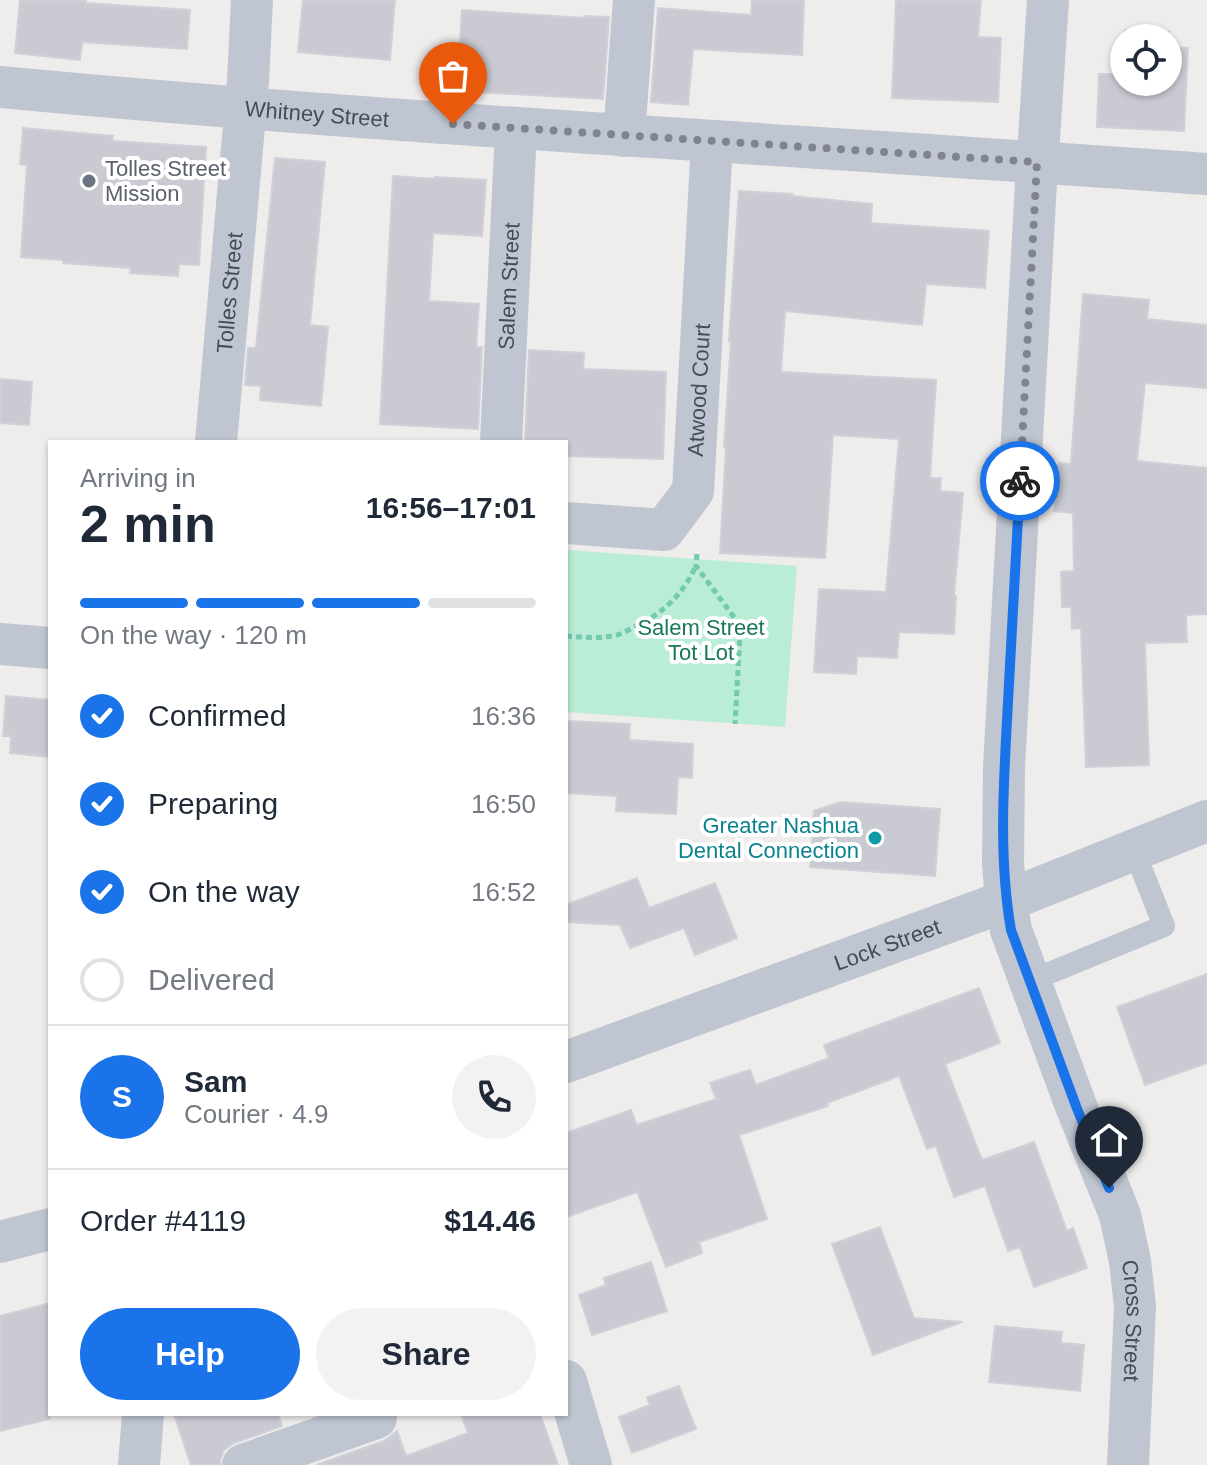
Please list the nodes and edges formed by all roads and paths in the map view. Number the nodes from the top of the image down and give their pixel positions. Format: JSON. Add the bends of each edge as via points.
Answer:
{"nodes":[{"id":1,"x":252,"y":0,"type":"edge"},
{"id":2,"x":634,"y":0,"type":"edge"},
{"id":3,"x":1048,"y":0,"type":"edge"},
{"id":4,"x":0,"y":87,"type":"edge"},
{"id":5,"x":245,"y":109,"type":"junction"},
{"id":6,"x":516,"y":129,"type":"junction"},
{"id":7,"x":624,"y":136,"type":"junction"},
{"id":8,"x":712,"y":142,"type":"junction"},
{"id":9,"x":1037,"y":162,"type":"junction"},
{"id":10,"x":1207,"y":174,"type":"edge"},
{"id":11,"x":216,"y":440,"type":"edge"},
{"id":12,"x":501,"y":440,"type":"edge"},
{"id":13,"x":568,"y":523,"type":"edge"},
{"id":14,"x":698,"y":549,"type":"dead end"},
{"id":15,"x":696,"y":566,"type":"junction"},
{"id":16,"x":568,"y":636,"type":"edge"},
{"id":17,"x":0,"y":644,"type":"edge"},
{"id":18,"x":48,"y":648,"type":"edge"},
{"id":19,"x":735,"y":724,"type":"dead end"},
{"id":20,"x":1207,"y":821,"type":"edge"},
{"id":21,"x":1134,"y":850,"type":"junction"},
{"id":22,"x":1006,"y":901,"type":"junction"},
{"id":23,"x":1030,"y":981,"type":"junction"},
{"id":24,"x":568,"y":1061,"type":"edge"},
{"id":25,"x":48,"y":1230,"type":"edge"},
{"id":26,"x":0,"y":1242,"type":"edge"},
{"id":27,"x":568,"y":1388,"type":"edge"},
{"id":28,"x":143,"y":1416,"type":"edge"},
{"id":29,"x":376,"y":1418,"type":"dead end"},
{"id":30,"x":139,"y":1465,"type":"edge"},
{"id":31,"x":243,"y":1465,"type":"edge"},
{"id":32,"x":591,"y":1465,"type":"edge"},
{"id":33,"x":1128,"y":1465,"type":"edge"}],
"edges":[{"from":1,"to":5,"type":"street","name":"Tolles Street"},
{"from":2,"to":7,"type":"street"},
{"from":3,"to":9,"type":"street","name":"Cross Street"},
{"from":4,"to":5,"type":"street","name":"Whitney Street"},
{"from":5,"to":6,"type":"street","name":"Whitney Street"},
{"from":5,"to":11,"type":"street","name":"Tolles Street"},
{"from":6,"to":7,"type":"street","name":"Whitney Street"},
{"from":6,"to":12,"type":"street","name":"Salem Street"},
{"from":7,"to":8,"type":"street","name":"Whitney Street"},
{"from":8,"to":9,"type":"street","name":"Whitney Street"},
{"from":8,"to":13,"type":"street","name":"Atwood Court","via":[[693,491],[664,530]]},
{"from":9,"to":10,"type":"street","name":"Whitney Street"},
{"from":9,"to":22,"type":"street","name":"Cross Street","via":[[1004,767]]},
{"from":14,"to":15,"type":"path"},
{"from":15,"to":16,"type":"path","via":[[673,602],[650,618],[618,635]]},
{"from":15,"to":19,"type":"path","via":[[736,620],[740,634]]},
{"from":17,"to":18,"type":"street"},
{"from":20,"to":21,"type":"street","name":"Lock Street"},
{"from":21,"to":22,"type":"street","name":"Lock Street"},
{"from":21,"to":23,"type":"lane","via":[[1164,926]]},
{"from":22,"to":23,"type":"street","name":"Cross Street"},
{"from":22,"to":24,"type":"street","name":"Lock Street"},
{"from":23,"to":33,"type":"street","name":"Cross Street","via":[[1120,1215],[1130,1261],[1135,1306]]},
{"from":25,"to":26,"type":"street"},
{"from":27,"to":32,"type":"street"},
{"from":28,"to":30,"type":"street"},
{"from":29,"to":31,"type":"street"}]}
